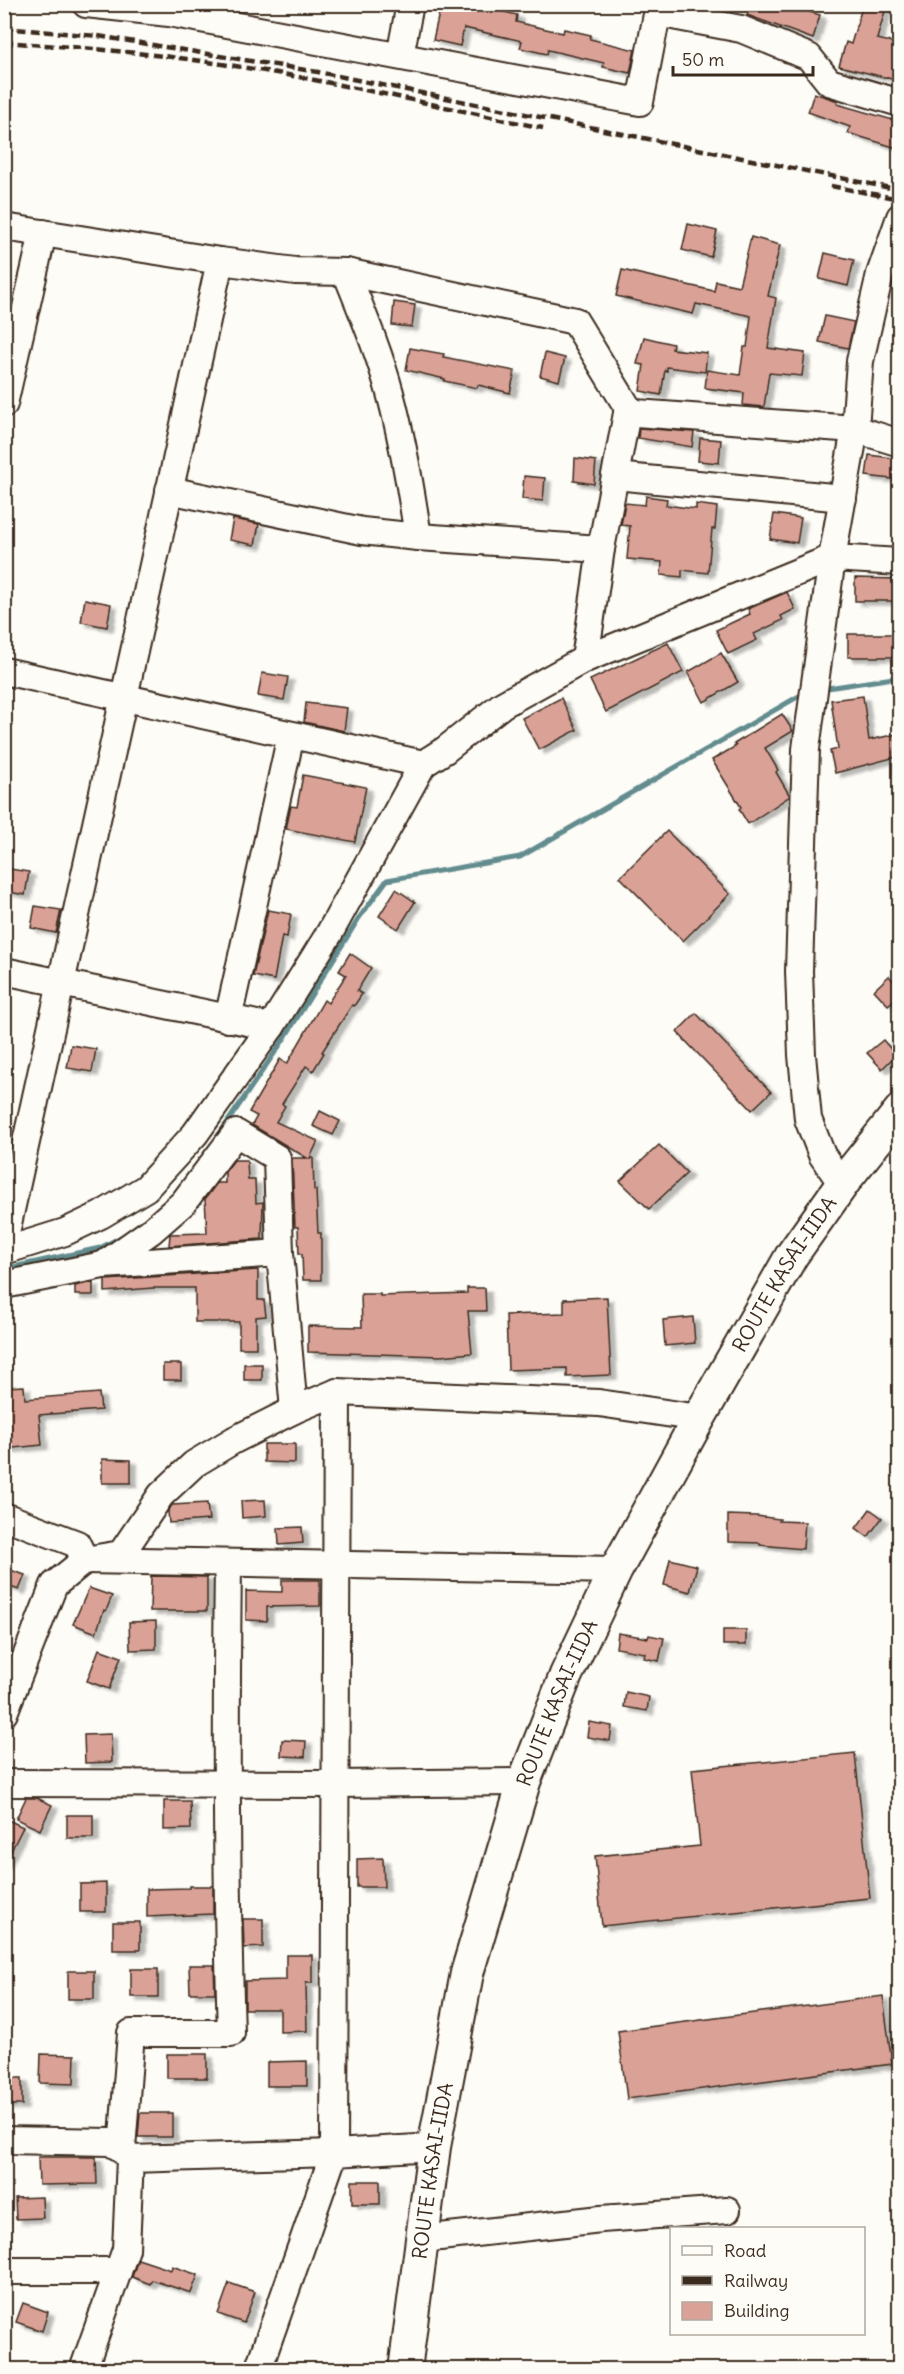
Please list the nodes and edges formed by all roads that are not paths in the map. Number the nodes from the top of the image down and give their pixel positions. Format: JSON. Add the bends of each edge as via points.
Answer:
{"nodes":[{"id":1,"x":86,"y":4,"type":"edge"},
{"id":2,"x":410,"y":4,"type":"edge"},
{"id":3,"x":170,"y":9,"type":"edge"},
{"id":4,"x":658,"y":9,"type":"edge"},
{"id":5,"x":400,"y":56,"type":"junction"},
{"id":6,"x":900,"y":103,"type":"edge"},
{"id":7,"x":900,"y":217,"type":"edge"},
{"id":8,"x":4,"y":227,"type":"edge"},
{"id":9,"x":43,"y":233,"type":"junction"},
{"id":10,"x":220,"y":261,"type":"junction"},
{"id":11,"x":346,"y":272,"type":"junction"},
{"id":12,"x":4,"y":404,"type":"edge"},
{"id":13,"x":628,"y":408,"type":"junction"},
{"id":14,"x":855,"y":429,"type":"junction"},
{"id":15,"x":900,"y":443,"type":"edge"},
{"id":16,"x":615,"y":477,"type":"junction"},
{"id":17,"x":169,"y":490,"type":"junction"},
{"id":18,"x":843,"y":498,"type":"junction"},
{"id":19,"x":418,"y":537,"type":"junction"},
{"id":20,"x":601,"y":549,"type":"junction"},
{"id":21,"x":832,"y":558,"type":"junction"},
{"id":22,"x":900,"y":562,"type":"edge"},
{"id":23,"x":585,"y":659,"type":"junction"},
{"id":24,"x":4,"y":671,"type":"edge"},
{"id":25,"x":124,"y":697,"type":"junction"},
{"id":26,"x":291,"y":735,"type":"junction"},
{"id":27,"x":423,"y":764,"type":"junction"},
{"id":28,"x":4,"y":971,"type":"edge"},
{"id":29,"x":60,"y":984,"type":"junction"},
{"id":30,"x":228,"y":1019,"type":"junction"},
{"id":31,"x":271,"y":1027,"type":"junction"},
{"id":32,"x":900,"y":1111,"type":"edge"},
{"id":33,"x":842,"y":1184,"type":"junction"},
{"id":34,"x":4,"y":1242,"type":"edge"},
{"id":35,"x":4,"y":1251,"type":"edge"},
{"id":36,"x":280,"y":1253,"type":"junction"},
{"id":37,"x":103,"y":1265,"type":"junction"},
{"id":38,"x":4,"y":1285,"type":"edge"},
{"id":39,"x":338,"y":1392,"type":"junction"},
{"id":40,"x":294,"y":1410,"type":"junction"},
{"id":41,"x":699,"y":1418,"type":"junction"},
{"id":42,"x":4,"y":1516,"type":"edge"},
{"id":43,"x":85,"y":1560,"type":"junction"},
{"id":44,"x":228,"y":1564,"type":"junction"},
{"id":45,"x":336,"y":1564,"type":"junction"},
{"id":46,"x":616,"y":1569,"type":"junction"},
{"id":47,"x":4,"y":1713,"type":"edge"},
{"id":48,"x":524,"y":1782,"type":"junction"},
{"id":49,"x":4,"y":1783,"type":"edge"},
{"id":50,"x":225,"y":1784,"type":"junction"},
{"id":51,"x":336,"y":1784,"type":"junction"},
{"id":52,"x":4,"y":2140,"type":"edge"},
{"id":53,"x":434,"y":2147,"type":"junction"},
{"id":54,"x":334,"y":2153,"type":"junction"},
{"id":55,"x":126,"y":2154,"type":"junction"},
{"id":56,"x":727,"y":2210,"type":"dead end"},
{"id":57,"x":422,"y":2239,"type":"junction"},
{"id":58,"x":4,"y":2271,"type":"edge"},
{"id":59,"x":118,"y":2271,"type":"junction"},
{"id":60,"x":83,"y":2370,"type":"edge"},
{"id":61,"x":258,"y":2370,"type":"edge"},
{"id":62,"x":405,"y":2370,"type":"edge"}],
"edges":[{"from":1,"to":3,"type":"street"},
{"from":2,"to":5,"type":"street"},
{"from":3,"to":5,"type":"street"},
{"from":4,"to":5,"type":"street","via":[[640,102]]},
{"from":4,"to":6,"type":"street","via":[[741,29],[809,57],[828,82]]},
{"from":7,"to":14,"type":"street","via":[[880,274],[860,361]]},
{"from":8,"to":9,"type":"street"},
{"from":9,"to":10,"type":"street"},
{"from":9,"to":12,"type":"street"},
{"from":10,"to":11,"type":"street","via":[[296,271]]},
{"from":10,"to":17,"type":"street"},
{"from":11,"to":13,"type":"street","via":[[575,321]]},
{"from":11,"to":19,"type":"street","via":[[390,392],[408,469]]},
{"from":13,"to":14,"type":"street","via":[[636,413]]},
{"from":13,"to":16,"type":"street"},
{"from":14,"to":15,"type":"street"},
{"from":14,"to":18,"type":"street"},
{"from":16,"to":18,"type":"street"},
{"from":16,"to":20,"type":"street"},
{"from":17,"to":19,"type":"street","via":[[362,531]]},
{"from":17,"to":25,"type":"street"},
{"from":18,"to":21,"type":"street"},
{"from":19,"to":20,"type":"street"},
{"from":20,"to":23,"type":"street"},
{"from":21,"to":22,"type":"street"},
{"from":21,"to":23,"type":"street"},
{"from":21,"to":33,"type":"street","via":[[806,749],[799,971],[808,1119],[822,1155]]},
{"from":23,"to":27,"type":"street","via":[[502,705]]},
{"from":24,"to":25,"type":"street"},
{"from":25,"to":26,"type":"street"},
{"from":25,"to":29,"type":"street"},
{"from":26,"to":27,"type":"street"},
{"from":26,"to":30,"type":"street"},
{"from":27,"to":31,"type":"street","via":[[329,934]]},
{"from":28,"to":29,"type":"street"},
{"from":29,"to":30,"type":"street"},
{"from":29,"to":34,"type":"street"},
{"from":30,"to":31,"type":"street"},
{"from":31,"to":35,"type":"street","via":[[195,1134],[146,1188],[65,1232]]},
{"from":32,"to":33,"type":"main road","name":"ROUTE KASAI-IIDA"},
{"from":33,"to":41,"type":"main road","name":"ROUTE KASAI-IIDA","via":[[792,1255]]},
{"from":36,"to":37,"type":"street"},
{"from":36,"to":37,"type":"street","via":[[277,1158],[236,1133],[183,1203]]},
{"from":36,"to":40,"type":"street"},
{"from":37,"to":38,"type":"street"},
{"from":39,"to":40,"type":"street"},
{"from":39,"to":41,"type":"street","via":[[598,1403]]},
{"from":39,"to":45,"type":"street"},
{"from":40,"to":43,"type":"street","via":[[194,1464],[161,1495],[121,1554]]},
{"from":41,"to":46,"type":"main road","name":"ROUTE KASAI-IIDA"},
{"from":42,"to":43,"type":"street","via":[[77,1544]]},
{"from":43,"to":44,"type":"street"},
{"from":43,"to":47,"type":"street","via":[[54,1585]]},
{"from":44,"to":45,"type":"street"},
{"from":44,"to":50,"type":"street"},
{"from":45,"to":46,"type":"street"},
{"from":45,"to":51,"type":"street"},
{"from":46,"to":48,"type":"main road","name":"ROUTE KASAI-IIDA","via":[[566,1675]]},
{"from":48,"to":51,"type":"street"},
{"from":48,"to":53,"type":"main road","name":"ROUTE KASAI-IIDA","via":[[467,1972]]},
{"from":49,"to":50,"type":"street"},
{"from":50,"to":51,"type":"street"},
{"from":50,"to":55,"type":"street","via":[[231,2033],[131,2033]]},
{"from":51,"to":54,"type":"street"},
{"from":52,"to":55,"type":"street","via":[[110,2142]]},
{"from":53,"to":54,"type":"street"},
{"from":53,"to":57,"type":"main road","name":"ROUTE KASAI-IIDA"},
{"from":54,"to":55,"type":"street"},
{"from":54,"to":61,"type":"street"},
{"from":55,"to":59,"type":"street","via":[[126,2249]]},
{"from":56,"to":57,"type":"street"},
{"from":57,"to":62,"type":"main road","name":"ROUTE KASAI-IIDA"},
{"from":58,"to":59,"type":"street"},
{"from":59,"to":60,"type":"street"}]}
